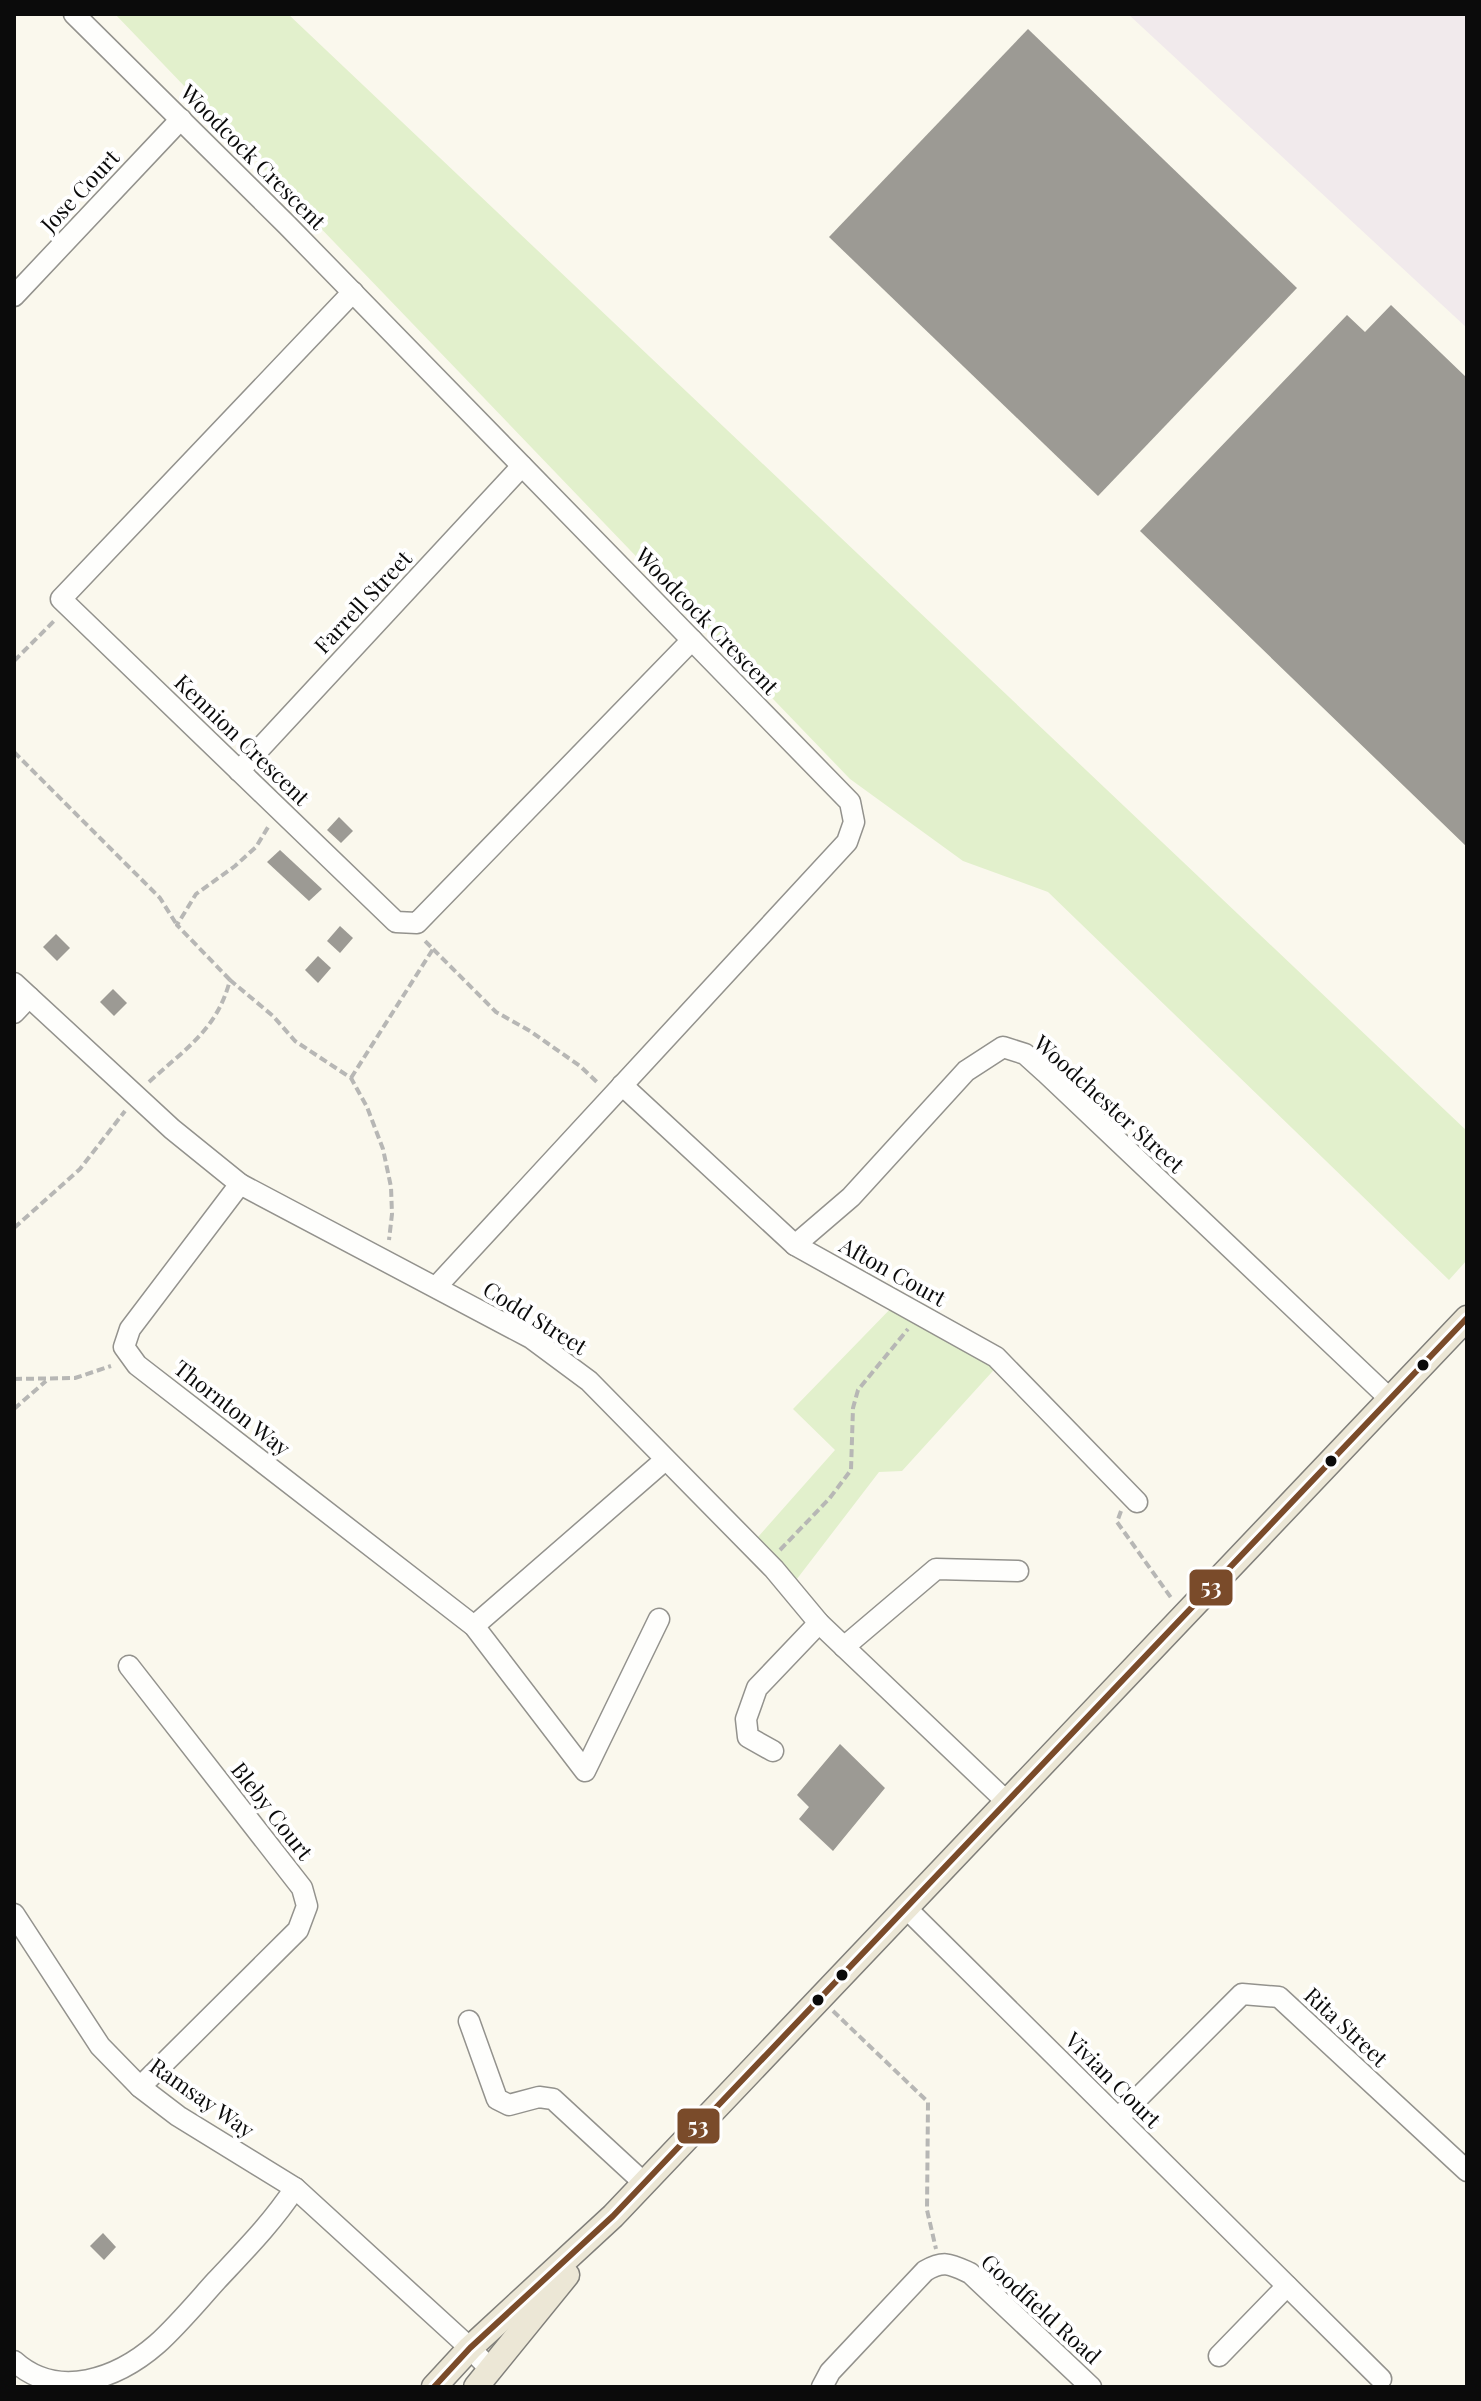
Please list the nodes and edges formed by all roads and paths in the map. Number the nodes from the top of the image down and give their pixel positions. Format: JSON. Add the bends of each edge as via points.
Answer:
{"nodes":[{"id":1,"x":74,"y":14,"type":"edge"},
{"id":2,"x":181,"y":119,"type":"junction"},
{"id":3,"x":353,"y":292,"type":"junction"},
{"id":4,"x":14,"y":296,"type":"edge"},
{"id":5,"x":522,"y":466,"type":"junction"},
{"id":6,"x":60,"y":616,"type":"dead end"},
{"id":7,"x":692,"y":640,"type":"junction"},
{"id":8,"x":14,"y":661,"type":"edge"},
{"id":9,"x":14,"y":752,"type":"edge"},
{"id":10,"x":239,"y":771,"type":"junction"},
{"id":11,"x":273,"y":818,"type":"dead end"},
{"id":12,"x":177,"y":925,"type":"junction"},
{"id":13,"x":425,"y":941,"type":"dead end"},
{"id":14,"x":433,"y":949,"type":"junction"},
{"id":15,"x":230,"y":980,"type":"junction"},
{"id":16,"x":21,"y":990,"type":"edge"},
{"id":17,"x":14,"y":1013,"type":"edge"},
{"id":18,"x":351,"y":1078,"type":"junction"},
{"id":19,"x":147,"y":1084,"type":"dead end"},
{"id":20,"x":600,"y":1085,"type":"dead end"},
{"id":21,"x":622,"y":1085,"type":"junction"},
{"id":22,"x":127,"y":1109,"type":"dead end"},
{"id":23,"x":240,"y":1184,"type":"junction"},
{"id":24,"x":14,"y":1228,"type":"edge"},
{"id":25,"x":795,"y":1245,"type":"junction"},
{"id":26,"x":387,"y":1247,"type":"dead end"},
{"id":27,"x":437,"y":1286,"type":"junction"},
{"id":28,"x":920,"y":1314,"type":"junction"},
{"id":29,"x":1467,"y":1318,"type":"edge"},
{"id":30,"x":111,"y":1366,"type":"dead end"},
{"id":31,"x":14,"y":1379,"type":"edge"},
{"id":32,"x":47,"y":1379,"type":"junction"},
{"id":33,"x":1390,"y":1399,"type":"junction"},
{"id":34,"x":14,"y":1409,"type":"edge"},
{"id":35,"x":665,"y":1460,"type":"junction"},
{"id":36,"x":1133,"y":1498,"type":"joint"},
{"id":37,"x":767,"y":1563,"type":"junction"},
{"id":38,"x":1018,"y":1571,"type":"dead end"},
{"id":39,"x":1174,"y":1601,"type":"dead end"},
{"id":40,"x":659,"y":1619,"type":"dead end"},
{"id":41,"x":819,"y":1623,"type":"junction"},
{"id":42,"x":474,"y":1626,"type":"junction"},
{"id":43,"x":844,"y":1647,"type":"junction"},
{"id":44,"x":129,"y":1666,"type":"dead end"},
{"id":45,"x":773,"y":1751,"type":"dead end"},
{"id":46,"x":1007,"y":1802,"type":"junction"},
{"id":47,"x":906,"y":1908,"type":"junction"},
{"id":48,"x":14,"y":1914,"type":"edge"},
{"id":49,"x":820,"y":1999,"type":"junction"},
{"id":50,"x":469,"y":2021,"type":"dead end"},
{"id":51,"x":140,"y":2087,"type":"junction"},
{"id":52,"x":1118,"y":2118,"type":"junction"},
{"id":53,"x":1467,"y":2171,"type":"edge"},
{"id":54,"x":644,"y":2183,"type":"junction"},
{"id":55,"x":295,"y":2188,"type":"junction"},
{"id":56,"x":613,"y":2216,"type":"junction"},
{"id":57,"x":939,"y":2263,"type":"junction"},
{"id":58,"x":1287,"y":2286,"type":"junction"},
{"id":59,"x":470,"y":2348,"type":"junction"},
{"id":60,"x":1219,"y":2356,"type":"dead end"},
{"id":61,"x":14,"y":2361,"type":"edge"},
{"id":62,"x":484,"y":2379,"type":"edge"},
{"id":63,"x":1381,"y":2379,"type":"dead end"},
{"id":64,"x":434,"y":2387,"type":"edge"},
{"id":65,"x":822,"y":2387,"type":"edge"},
{"id":66,"x":1091,"y":2387,"type":"edge"}],
"edges":[{"from":1,"to":2,"type":"street","name":"Woodcock Crescent"},
{"from":2,"to":3,"type":"street","name":"Woodcock Crescent"},
{"from":2,"to":4,"type":"street","name":"Jose Court"},
{"from":3,"to":5,"type":"street","name":"Woodcock Crescent"},
{"from":3,"to":10,"type":"street","name":"Kennion Crescent","via":[[61,599]]},
{"from":5,"to":7,"type":"street","name":"Woodcock Crescent"},
{"from":5,"to":10,"type":"street","name":"Farrell Street"},
{"from":6,"to":8,"type":"path"},
{"from":7,"to":10,"type":"street","name":"Kennion Crescent","via":[[417,923],[396,922]]},
{"from":7,"to":21,"type":"street","name":"Woodcock Crescent","via":[[850,802],[854,822],[847,842]]},
{"from":9,"to":12,"type":"path","via":[[160,898]]},
{"from":11,"to":12,"type":"path","via":[[256,847],[196,894]]},
{"from":12,"to":15,"type":"path"},
{"from":13,"to":14,"type":"path"},
{"from":14,"to":18,"type":"path"},
{"from":14,"to":20,"type":"path","via":[[496,1012],[580,1066]]},
{"from":15,"to":18,"type":"path","via":[[295,1041]]},
{"from":15,"to":19,"type":"path","via":[[211,1025]]},
{"from":16,"to":17,"type":"street"},
{"from":16,"to":23,"type":"street","name":"Codd Street"},
{"from":18,"to":26,"type":"path","via":[[383,1149],[391,1187]]},
{"from":21,"to":25,"type":"street","name":"Afton Court"},
{"from":21,"to":27,"type":"street","name":"Woodcock Crescent"},
{"from":22,"to":24,"type":"path","via":[[80,1169]]},
{"from":23,"to":27,"type":"street","name":"Codd Street"},
{"from":23,"to":42,"type":"street","name":"Thornton Way","via":[[130,1329],[124,1347],[137,1365]]},
{"from":25,"to":28,"type":"street","name":"Afton Court"},
{"from":25,"to":33,"type":"street","name":"Woodchester Street","via":[[851,1197],[966,1071],[1003,1047],[1025,1054],[1046,1073]]},
{"from":27,"to":35,"type":"street","name":"Codd Street","via":[[531,1338],[589,1381]]},
{"from":28,"to":36,"type":"street","name":"Afton Court","via":[[996,1357]]},
{"from":28,"to":37,"type":"path","via":[[858,1390],[851,1470]]},
{"from":29,"to":33,"type":"main road"},
{"from":30,"to":32,"type":"path","via":[[75,1378]]},
{"from":31,"to":32,"type":"path"},
{"from":32,"to":34,"type":"path"},
{"from":33,"to":46,"type":"main road"},
{"from":35,"to":37,"type":"street","name":"Codd Street"},
{"from":35,"to":42,"type":"street"},
{"from":36,"to":39,"type":"path","via":[[1117,1522]]},
{"from":37,"to":41,"type":"street","name":"Codd Street"},
{"from":38,"to":43,"type":"street","via":[[936,1569]]},
{"from":40,"to":42,"type":"street","name":"Thornton Way","via":[[585,1771]]},
{"from":41,"to":43,"type":"street","name":"Codd Street"},
{"from":41,"to":45,"type":"street","via":[[757,1688],[746,1719],[748,1737]]},
{"from":43,"to":46,"type":"street","name":"Codd Street"},
{"from":44,"to":51,"type":"street","name":"Bleby Court","via":[[302,1888],[307,1906],[298,1930]]},
{"from":46,"to":47,"type":"main road"},
{"from":47,"to":49,"type":"main road"},
{"from":47,"to":52,"type":"street","name":"Vivian Court"},
{"from":48,"to":51,"type":"street","name":"Ramsay Way","via":[[100,2046]]},
{"from":49,"to":54,"type":"main road"},
{"from":49,"to":57,"type":"path","via":[[928,2102],[927,2210]]},
{"from":50,"to":54,"type":"street","via":[[497,2099],[509,2105],[553,2099]]},
{"from":51,"to":55,"type":"street","name":"Ramsay Way"},
{"from":52,"to":53,"type":"street","name":"Rita Street","via":[[1242,1994],[1279,1997]]},
{"from":52,"to":58,"type":"street","name":"Vivian Court"},
{"from":54,"to":56,"type":"main road"},
{"from":55,"to":59,"type":"street","name":"Ramsay Way"},
{"from":55,"to":61,"type":"street","via":[[276,2216],[158,2343],[130,2364],[77,2383],[43,2379]]},
{"from":56,"to":59,"type":"main road"},
{"from":56,"to":62,"type":"main road"},
{"from":57,"to":65,"type":"street","via":[[925,2271]]},
{"from":57,"to":66,"type":"street","name":"Goodfield Road","via":[[970,2273]]},
{"from":58,"to":60,"type":"street"},
{"from":58,"to":63,"type":"street","name":"Vivian Court"},
{"from":59,"to":62,"type":"street","name":"Ramsay Way"},
{"from":59,"to":64,"type":"main road"}]}
